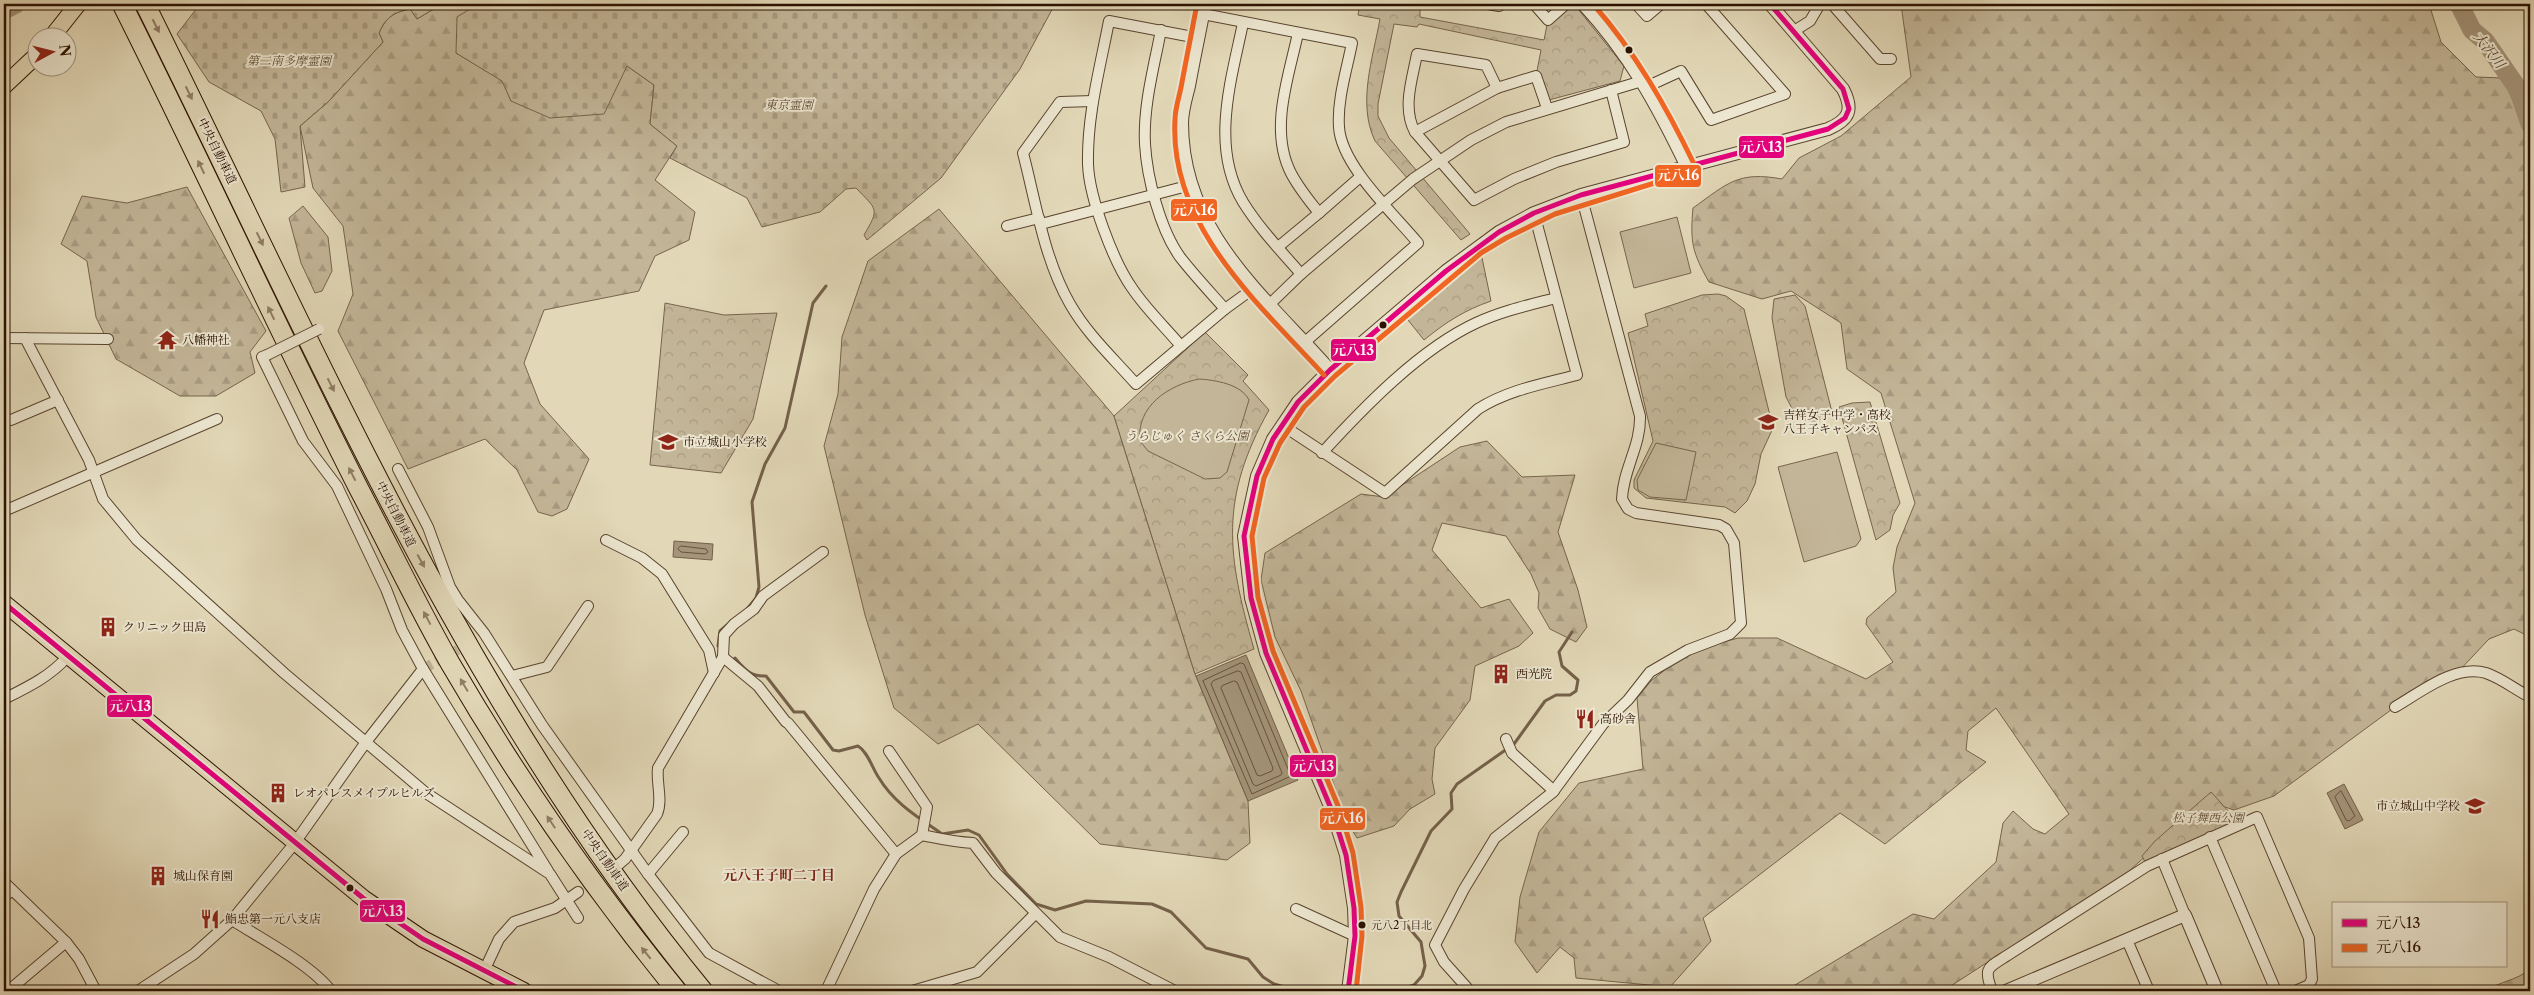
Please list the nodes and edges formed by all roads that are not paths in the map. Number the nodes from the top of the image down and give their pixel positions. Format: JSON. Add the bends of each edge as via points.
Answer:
{"nodes":[{"id":1,"x":78,"y":4,"type":"edge"},
{"id":2,"x":145,"y":4,"type":"edge"},
{"id":3,"x":1488,"y":4,"type":"edge"},
{"id":4,"x":1502,"y":4,"type":"edge"},
{"id":5,"x":1534,"y":4,"type":"edge"},
{"id":6,"x":1566,"y":4,"type":"edge"},
{"id":7,"x":1583,"y":4,"type":"edge"},
{"id":8,"x":1636,"y":4,"type":"edge"},
{"id":9,"x":1661,"y":4,"type":"edge"},
{"id":10,"x":1706,"y":4,"type":"edge"},
{"id":11,"x":1770,"y":4,"type":"edge"},
{"id":12,"x":1820,"y":4,"type":"edge"},
{"id":13,"x":1832,"y":4,"type":"edge"},
{"id":14,"x":1204,"y":9,"type":"edge"},
{"id":15,"x":126,"y":12,"type":"edge"},
{"id":16,"x":1243,"y":23,"type":"junction"},
{"id":17,"x":59,"y":28,"type":"edge"},
{"id":18,"x":1160,"y":30,"type":"junction"},
{"id":19,"x":1794,"y":31,"type":"junction"},
{"id":20,"x":1298,"y":33,"type":"junction"},
{"id":21,"x":1198,"y":38,"type":"junction"},
{"id":22,"x":1891,"y":59,"type":"dead end"},
{"id":23,"x":28,"y":63,"type":"edge"},
{"id":24,"x":1644,"y":84,"type":"junction"},
{"id":25,"x":4,"y":86,"type":"edge"},
{"id":26,"x":1497,"y":88,"type":"junction"},
{"id":27,"x":1611,"y":90,"type":"junction"},
{"id":28,"x":1093,"y":101,"type":"junction"},
{"id":29,"x":1547,"y":108,"type":"junction"},
{"id":30,"x":1415,"y":132,"type":"junction"},
{"id":31,"x":1440,"y":160,"type":"junction"},
{"id":32,"x":1687,"y":167,"type":"junction"},
{"id":33,"x":1360,"y":176,"type":"junction"},
{"id":34,"x":1191,"y":185,"type":"junction"},
{"id":35,"x":1154,"y":195,"type":"junction"},
{"id":36,"x":1581,"y":195,"type":"junction"},
{"id":37,"x":1385,"y":203,"type":"junction"},
{"id":38,"x":1098,"y":209,"type":"junction"},
{"id":39,"x":1319,"y":213,"type":"junction"},
{"id":40,"x":1534,"y":213,"type":"junction"},
{"id":41,"x":1040,"y":221,"type":"junction"},
{"id":42,"x":1007,"y":226,"type":"dead end"},
{"id":43,"x":1278,"y":247,"type":"junction"},
{"id":44,"x":1301,"y":274,"type":"junction"},
{"id":45,"x":1254,"y":288,"type":"junction"},
{"id":46,"x":1556,"y":298,"type":"junction"},
{"id":47,"x":1270,"y":304,"type":"junction"},
{"id":48,"x":1225,"y":310,"type":"junction"},
{"id":49,"x":321,"y":328,"type":"dead end"},
{"id":50,"x":4,"y":338,"type":"edge"},
{"id":51,"x":24,"y":338,"type":"junction"},
{"id":52,"x":108,"y":339,"type":"dead end"},
{"id":53,"x":1305,"y":342,"type":"junction"},
{"id":54,"x":1181,"y":346,"type":"junction"},
{"id":55,"x":1330,"y":370,"type":"junction"},
{"id":56,"x":58,"y":400,"type":"junction"},
{"id":57,"x":217,"y":419,"type":"dead end"},
{"id":58,"x":4,"y":420,"type":"edge"},
{"id":59,"x":1282,"y":425,"type":"junction"},
{"id":60,"x":1322,"y":453,"type":"junction"},
{"id":61,"x":398,"y":470,"type":"dead end"},
{"id":62,"x":94,"y":473,"type":"junction"},
{"id":63,"x":4,"y":511,"type":"edge"},
{"id":64,"x":606,"y":540,"type":"dead end"},
{"id":65,"x":823,"y":552,"type":"dead end"},
{"id":66,"x":4,"y":603,"type":"edge"},
{"id":67,"x":588,"y":606,"type":"dead end"},
{"id":68,"x":484,"y":633,"type":"junction"},
{"id":69,"x":474,"y":640,"type":"tunnel mouth"},
{"id":70,"x":67,"y":657,"type":"junction"},
{"id":71,"x":722,"y":657,"type":"junction"},
{"id":72,"x":423,"y":669,"type":"junction"},
{"id":73,"x":714,"y":673,"type":"junction"},
{"id":74,"x":512,"y":676,"type":"junction"},
{"id":75,"x":2530,"y":697,"type":"edge"},
{"id":76,"x":4,"y":699,"type":"edge"},
{"id":77,"x":2395,"y":707,"type":"dead end"},
{"id":78,"x":366,"y":742,"type":"junction"},
{"id":79,"x":1508,"y":745,"type":"dead end"},
{"id":80,"x":890,"y":750,"type":"dead end"},
{"id":81,"x":1554,"y":791,"type":"junction"},
{"id":82,"x":923,"y":831,"type":"junction"},
{"id":83,"x":683,"y":832,"type":"dead end"},
{"id":84,"x":2210,"y":837,"type":"junction"},
{"id":85,"x":294,"y":844,"type":"junction"},
{"id":86,"x":631,"y":849,"type":"junction"},
{"id":87,"x":896,"y":854,"type":"junction"},
{"id":88,"x":2162,"y":859,"type":"junction"},
{"id":89,"x":618,"y":865,"type":"dead end"},
{"id":90,"x":550,"y":874,"type":"junction"},
{"id":91,"x":648,"y":874,"type":"junction"},
{"id":92,"x":4,"y":882,"type":"edge"},
{"id":93,"x":578,"y":892,"type":"dead end"},
{"id":94,"x":8,"y":894,"type":"edge"},
{"id":95,"x":566,"y":900,"type":"junction"},
{"id":96,"x":1296,"y":909,"type":"dead end"},
{"id":97,"x":1035,"y":914,"type":"junction"},
{"id":98,"x":2185,"y":915,"type":"junction"},
{"id":99,"x":578,"y":918,"type":"dead end"},
{"id":100,"x":232,"y":920,"type":"junction"},
{"id":101,"x":1355,"y":936,"type":"junction"},
{"id":102,"x":2127,"y":940,"type":"junction"},
{"id":103,"x":66,"y":942,"type":"junction"},
{"id":104,"x":484,"y":971,"type":"junction"},
{"id":105,"x":8,"y":991,"type":"edge"},
{"id":106,"x":96,"y":991,"type":"edge"},
{"id":107,"x":138,"y":991,"type":"edge"},
{"id":108,"x":331,"y":991,"type":"edge"},
{"id":109,"x":524,"y":991,"type":"edge"},
{"id":110,"x":677,"y":991,"type":"edge"},
{"id":111,"x":703,"y":991,"type":"edge"},
{"id":112,"x":779,"y":991,"type":"edge"},
{"id":113,"x":826,"y":991,"type":"edge"},
{"id":114,"x":912,"y":991,"type":"edge"},
{"id":115,"x":1175,"y":991,"type":"edge"},
{"id":116,"x":1348,"y":991,"type":"edge"},
{"id":117,"x":1470,"y":991,"type":"edge"},
{"id":118,"x":1992,"y":991,"type":"edge"},
{"id":119,"x":2006,"y":991,"type":"edge"},
{"id":120,"x":2148,"y":991,"type":"edge"},
{"id":121,"x":2217,"y":991,"type":"edge"},
{"id":122,"x":2276,"y":991,"type":"edge"},
{"id":123,"x":2295,"y":991,"type":"edge"}],
"edges":[{"from":1,"to":17,"type":"main road"},
{"from":2,"to":111,"type":"highway","name":"中央自動車道","one_way":true,"via":[[396,514],[470,650],[531,751],[606,863]]},
{"from":3,"to":4,"type":"street"},
{"from":5,"to":6,"type":"street","via":[[1548,20]]},
{"from":7,"to":24,"type":"street","via":[[1612,35]]},
{"from":8,"to":9,"type":"street","via":[[1647,16]]},
{"from":10,"to":24,"type":"street","via":[[1785,94],[1711,120],[1681,71]]},
{"from":11,"to":19,"type":"street"},
{"from":12,"to":19,"type":"street","via":[[1810,21]]},
{"from":13,"to":22,"type":"street","via":[[1880,59]]},
{"from":14,"to":16,"type":"street"},
{"from":14,"to":21,"type":"street"},
{"from":110,"to":15,"type":"highway","name":"中央自動車道","one_way":true,"via":[[571,852],[450,661],[302,378]]},
{"from":16,"to":20,"type":"street"},
{"from":16,"to":43,"type":"street","via":[[1226,104],[1227,156],[1242,200]]},
{"from":18,"to":21,"type":"street"},
{"from":18,"to":28,"type":"street","via":[[1109,21]]},
{"from":18,"to":35,"type":"street","via":[[1147,102],[1145,144]]},
{"from":19,"to":32,"type":"street","via":[[1849,101],[1848,113],[1841,123]]},
{"from":20,"to":33,"type":"street","via":[[1352,43],[1338,124],[1340,139]]},
{"from":20,"to":39,"type":"street","via":[[1283,103],[1282,141],[1288,168]]},
{"from":21,"to":34,"type":"street","via":[[1182,121]]},
{"from":23,"to":25,"type":"main road"},
{"from":24,"to":27,"type":"street"},
{"from":24,"to":32,"type":"street"},
{"from":26,"to":29,"type":"street","via":[[1536,76]]},
{"from":26,"to":30,"type":"street"},
{"from":26,"to":30,"type":"street","via":[[1486,65],[1417,54],[1408,106],[1409,121]]},
{"from":27,"to":29,"type":"street"},
{"from":27,"to":31,"type":"street","via":[[1624,142],[1556,162],[1474,200]]},
{"from":28,"to":38,"type":"street","via":[[1088,166]]},
{"from":28,"to":41,"type":"street","via":[[1060,102],[1023,153]]},
{"from":29,"to":31,"type":"street","via":[[1506,122]]},
{"from":30,"to":31,"type":"street"},
{"from":31,"to":37,"type":"street"},
{"from":32,"to":36,"type":"street"},
{"from":33,"to":37,"type":"street"},
{"from":33,"to":39,"type":"street"},
{"from":34,"to":35,"type":"street"},
{"from":34,"to":45,"type":"street","via":[[1213,236]]},
{"from":35,"to":38,"type":"street"},
{"from":35,"to":48,"type":"street","via":[[1162,223],[1179,256]]},
{"from":36,"to":40,"type":"street"},
{"from":36,"to":81,"type":"street","via":[[1640,416],[1640,433],[1627,471],[1622,499],[1628,509],[1636,513],[1719,525],[1726,529],[1734,543],[1741,623],[1730,634],[1688,650],[1650,672],[1603,724]]},
{"from":37,"to":44,"type":"street"},
{"from":37,"to":53,"type":"street","via":[[1418,243]]},
{"from":38,"to":41,"type":"street"},
{"from":38,"to":54,"type":"street","via":[[1116,260],[1132,289]]},
{"from":39,"to":43,"type":"street"},
{"from":40,"to":46,"type":"street"},
{"from":40,"to":55,"type":"street","via":[[1500,232],[1446,271]]},
{"from":41,"to":42,"type":"street"},
{"from":41,"to":54,"type":"street","via":[[1057,277],[1070,304],[1086,328],[1136,384]]},
{"from":43,"to":44,"type":"street"},
{"from":44,"to":47,"type":"street"},
{"from":45,"to":47,"type":"street"},
{"from":45,"to":48,"type":"street"},
{"from":46,"to":60,"type":"street","via":[[1503,312],[1429,352],[1362,410]]},
{"from":46,"to":60,"type":"street","via":[[1577,375],[1493,399],[1385,493]]},
{"from":47,"to":53,"type":"street"},
{"from":48,"to":54,"type":"street"},
{"from":49,"to":72,"type":"street","bridge":true,"via":[[262,357],[303,441],[338,486],[402,630]]},
{"from":50,"to":51,"type":"street"},
{"from":51,"to":52,"type":"street"},
{"from":51,"to":56,"type":"street"},
{"from":53,"to":55,"type":"street"},
{"from":55,"to":59,"type":"street","via":[[1298,402]]},
{"from":56,"to":58,"type":"street"},
{"from":56,"to":62,"type":"street"},
{"from":57,"to":62,"type":"street"},
{"from":59,"to":60,"type":"street"},
{"from":59,"to":101,"type":"street","via":[[1257,476],[1244,536],[1251,598],[1266,653],[1332,811],[1348,870]]},
{"from":61,"to":68,"type":"street","via":[[428,527],[450,587]]},
{"from":62,"to":63,"type":"street"},
{"from":62,"to":78,"type":"street","via":[[103,499],[137,540],[186,587]]},
{"from":64,"to":73,"type":"street","via":[[642,558],[662,574],[709,650]]},
{"from":65,"to":71,"type":"street","via":[[763,596],[754,609],[734,624],[724,636]]},
{"from":66,"to":70,"type":"main road"},
{"from":67,"to":74,"type":"street","via":[[547,667]]},
{"from":68,"to":69,"type":"street"},
{"from":68,"to":74,"type":"street"},
{"from":70,"to":76,"type":"street","via":[[60,666],[32,685]]},
{"from":70,"to":85,"type":"main road"},
{"from":71,"to":73,"type":"street"},
{"from":71,"to":87,"type":"street","via":[[758,686]]},
{"from":72,"to":78,"type":"street"},
{"from":72,"to":90,"type":"street"},
{"from":73,"to":86,"type":"street","via":[[658,768],[656,780],[660,807]]},
{"from":74,"to":86,"type":"street","via":[[542,725]]},
{"from":75,"to":77,"type":"street","via":[[2488,674],[2468,670]]},
{"from":78,"to":85,"type":"street"},
{"from":78,"to":90,"type":"street","via":[[426,794]]},
{"from":79,"to":81,"type":"street"},
{"from":80,"to":82,"type":"street","via":[[927,807]]},
{"from":81,"to":117,"type":"street","via":[[1495,838],[1438,936],[1435,945],[1444,962]]},
{"from":82,"to":87,"type":"street"},
{"from":82,"to":97,"type":"street","via":[[944,842],[973,843]]},
{"from":83,"to":91,"type":"street"},
{"from":84,"to":88,"type":"street"},
{"from":84,"to":122,"type":"street"},
{"from":84,"to":123,"type":"street","via":[[2256,817],[2309,938],[2312,979],[2309,985]]},
{"from":85,"to":100,"type":"street"},
{"from":85,"to":104,"type":"main road","via":[[422,939]]},
{"from":86,"to":89,"type":"street"},
{"from":86,"to":91,"type":"street"},
{"from":87,"to":113,"type":"street","via":[[874,889]]},
{"from":88,"to":98,"type":"street"},
{"from":88,"to":118,"type":"street","via":[[1988,968],[1986,975]]},
{"from":90,"to":95,"type":"street"},
{"from":91,"to":112,"type":"street","via":[[709,953]]},
{"from":92,"to":94,"type":"street"},
{"from":93,"to":95,"type":"street"},
{"from":94,"to":103,"type":"street"},
{"from":95,"to":99,"type":"street"},
{"from":95,"to":104,"type":"street","via":[[555,908],[509,926]]},
{"from":96,"to":101,"type":"street"},
{"from":97,"to":114,"type":"street","via":[[977,972]]},
{"from":97,"to":115,"type":"street","via":[[1060,937],[1109,957]]},
{"from":98,"to":102,"type":"street"},
{"from":98,"to":121,"type":"street"},
{"from":100,"to":107,"type":"street","via":[[194,954]]},
{"from":100,"to":108,"type":"street","via":[[299,964]]},
{"from":101,"to":116,"type":"street"},
{"from":102,"to":119,"type":"street"},
{"from":102,"to":120,"type":"street"},
{"from":103,"to":105,"type":"street"},
{"from":103,"to":106,"type":"street"},
{"from":104,"to":109,"type":"main road"}]}
